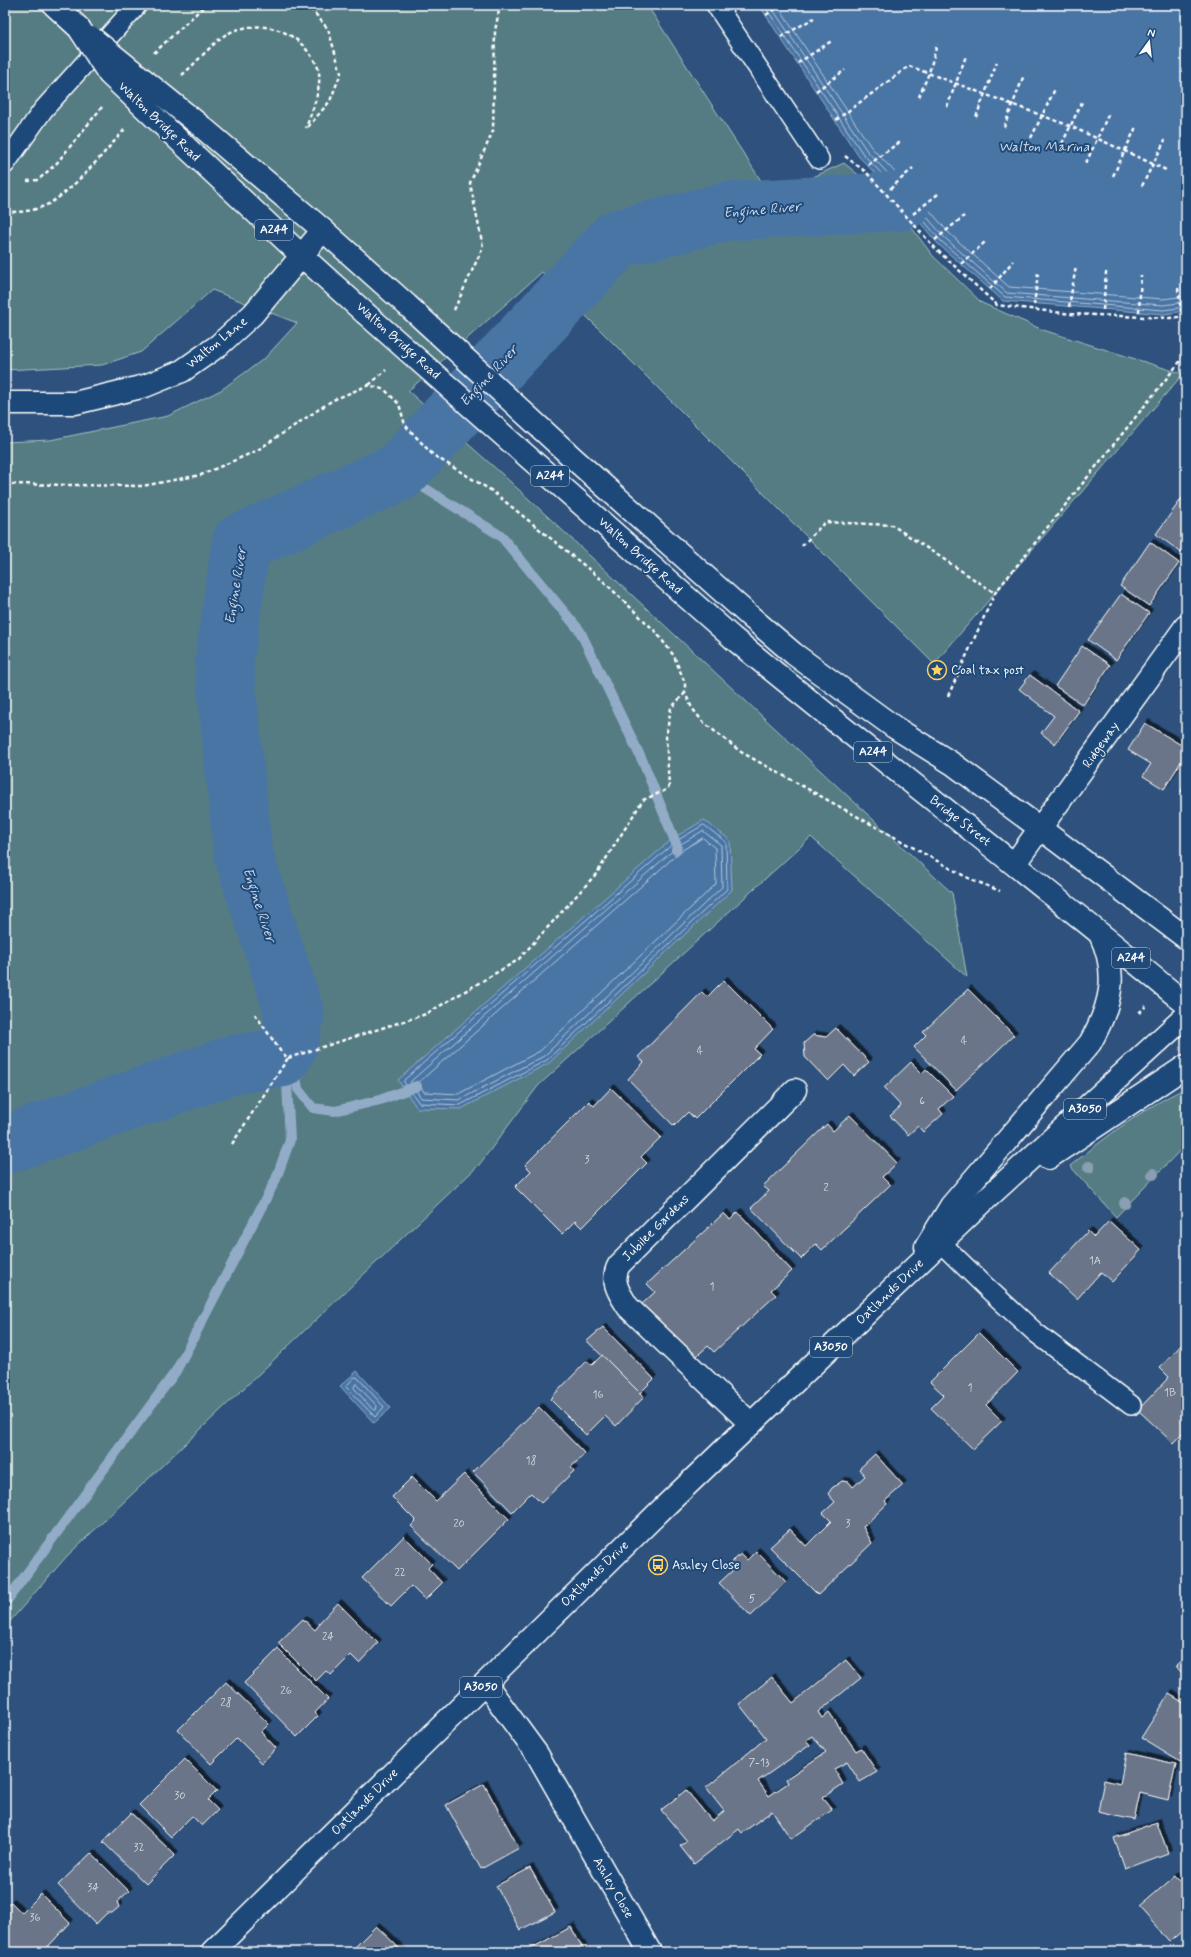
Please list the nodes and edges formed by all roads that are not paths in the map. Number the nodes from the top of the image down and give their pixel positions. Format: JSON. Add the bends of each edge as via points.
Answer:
{"nodes":[{"id":1,"x":54,"y":5,"type":"edge"},
{"id":2,"x":137,"y":5,"type":"edge"},
{"id":3,"x":716,"y":5,"type":"edge"},
{"id":4,"x":79,"y":28,"type":"junction"},
{"id":5,"x":819,"y":160,"type":"road end"},
{"id":6,"x":5,"y":164,"type":"edge"},
{"id":7,"x":323,"y":230,"type":"junction"},
{"id":8,"x":302,"y":256,"type":"junction"},
{"id":9,"x":5,"y":403,"type":"edge"},
{"id":10,"x":1186,"y":626,"type":"edge"},
{"id":11,"x":734,"y":639,"type":"joint"},
{"id":12,"x":1041,"y":828,"type":"junction"},
{"id":13,"x":1014,"y":864,"type":"junction"},
{"id":14,"x":1099,"y":932,"type":"junction"},
{"id":15,"x":1186,"y":938,"type":"edge"},
{"id":16,"x":1186,"y":1004,"type":"edge"},
{"id":17,"x":1186,"y":1016,"type":"edge"},
{"id":18,"x":1186,"y":1066,"type":"edge"},
{"id":19,"x":795,"y":1090,"type":"dead end"},
{"id":20,"x":984,"y":1201,"type":"junction"},
{"id":21,"x":941,"y":1243,"type":"junction"},
{"id":22,"x":911,"y":1272,"type":"junction"},
{"id":23,"x":1131,"y":1405,"type":"dead end"},
{"id":24,"x":751,"y":1424,"type":"junction"},
{"id":25,"x":485,"y":1683,"type":"junction"},
{"id":26,"x":212,"y":1952,"type":"edge"},
{"id":27,"x":650,"y":1952,"type":"edge"}],
"edges":[{"from":1,"to":4,"type":"main road","name":"Walton Bridge Road","number":"A244"},
{"from":2,"to":6,"type":"lane","via":[[43,110]]},
{"from":3,"to":5,"type":"lane"},
{"from":4,"to":7,"type":"main road","name":"Walton Bridge Road","number":"A244","bridge":true,"via":[[202,127]]},
{"from":4,"to":8,"type":"main road","name":"Walton Bridge Road","number":"A244","bridge":true,"via":[[109,74]]},
{"from":7,"to":8,"type":"main road","name":"Walton Lane"},
{"from":7,"to":12,"type":"main road","name":"Walton Bridge Road","number":"A244","bridge":true,"via":[[573,458],[794,654],[894,727],[952,764]]},
{"from":8,"to":9,"type":"main road","name":"Walton Lane","via":[[253,314],[219,345],[182,371],[145,386],[75,403]]},
{"from":8,"to":11,"type":"main road","name":"Walton Bridge Road","number":"A244","bridge":true},
{"from":10,"to":12,"type":"main road","name":"Ridgeway"},
{"from":11,"to":13,"type":"main road","name":"Bridge Street","number":"A244"},
{"from":12,"to":13,"type":"main road","name":"Ridgeway"},
{"from":12,"to":15,"type":"main road","number":"A244"},
{"from":13,"to":14,"type":"main road","name":"Bridge Street","number":"A244"},
{"from":14,"to":16,"type":"main road","name":"Bridge Street","number":"A244"},
{"from":14,"to":22,"type":"main road","via":[[1110,961],[1111,982],[1109,1002],[1101,1024],[1090,1043],[951,1206]]},
{"from":17,"to":20,"type":"main road","name":"Oatlands Drive","number":"A3050"},
{"from":18,"to":20,"type":"main road","name":"Oatlands Drive","number":"A3050"},
{"from":19,"to":24,"type":"main road","name":"Jubilee Gardens","via":[[619,1265],[614,1273],[614,1280],[628,1307]]},
{"from":20,"to":21,"type":"main road","name":"Oatlands Drive","number":"A3050"},
{"from":21,"to":22,"type":"main road","name":"Oatlands Drive","number":"A3050"},
{"from":21,"to":23,"type":"lane","via":[[1036,1333]]},
{"from":22,"to":24,"type":"main road","name":"Oatlands Drive","number":"A3050"},
{"from":24,"to":25,"type":"main road","name":"Oatlands Drive","number":"A3050"},
{"from":25,"to":26,"type":"main road","name":"Oatlands Drive","number":"A3050"},
{"from":25,"to":27,"type":"main road","name":"Ashley Close","via":[[537,1754]]}]}
